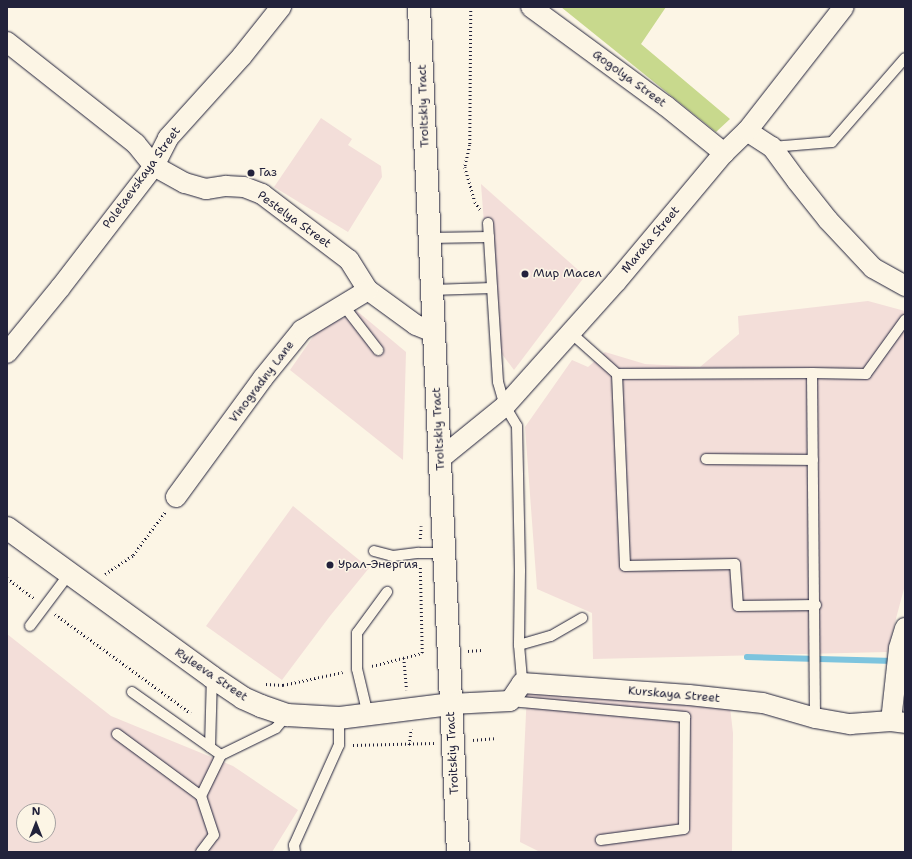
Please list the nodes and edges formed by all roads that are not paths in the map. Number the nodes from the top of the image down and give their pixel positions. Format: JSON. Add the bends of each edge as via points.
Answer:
{"nodes":[{"id":1,"x":282,"y":7,"type":"edge"},
{"id":2,"x":420,"y":7,"type":"edge"},
{"id":3,"x":531,"y":7,"type":"edge"},
{"id":4,"x":844,"y":7,"type":"edge"},
{"id":5,"x":7,"y":42,"type":"edge"},
{"id":6,"x":905,"y":58,"type":"edge"},
{"id":7,"x":747,"y":131,"type":"junction"},
{"id":8,"x":772,"y":147,"type":"junction"},
{"id":9,"x":724,"y":153,"type":"junction"},
{"id":10,"x":154,"y":166,"type":"junction"},
{"id":11,"x":488,"y":223,"type":"road end"},
{"id":12,"x":489,"y":237,"type":"junction"},
{"id":13,"x":429,"y":238,"type":"junction"},
{"id":14,"x":905,"y":286,"type":"edge"},
{"id":15,"x":492,"y":288,"type":"junction"},
{"id":16,"x":368,"y":290,"type":"junction"},
{"id":17,"x":432,"y":290,"type":"junction"},
{"id":18,"x":344,"y":306,"type":"junction"},
{"id":19,"x":905,"y":320,"type":"edge"},
{"id":20,"x":433,"y":332,"type":"junction"},
{"id":21,"x":571,"y":333,"type":"junction"},
{"id":22,"x":378,"y":350,"type":"dead end"},
{"id":23,"x":7,"y":353,"type":"edge"},
{"id":24,"x":812,"y":373,"type":"junction"},
{"id":25,"x":617,"y":374,"type":"junction"},
{"id":26,"x":505,"y":406,"type":"junction"},
{"id":27,"x":441,"y":458,"type":"junction"},
{"id":28,"x":706,"y":459,"type":"dead end"},
{"id":29,"x":813,"y":460,"type":"junction"},
{"id":30,"x":176,"y":497,"type":"road end"},
{"id":31,"x":7,"y":528,"type":"edge"},
{"id":32,"x":374,"y":551,"type":"dead end"},
{"id":33,"x":445,"y":553,"type":"junction"},
{"id":34,"x":70,"y":574,"type":"junction"},
{"id":35,"x":388,"y":592,"type":"dead end"},
{"id":36,"x":816,"y":605,"type":"junction"},
{"id":37,"x":582,"y":618,"type":"dead end"},
{"id":38,"x":30,"y":626,"type":"dead end"},
{"id":39,"x":905,"y":628,"type":"edge"},
{"id":40,"x":519,"y":645,"type":"junction"},
{"id":41,"x":212,"y":677,"type":"junction"},
{"id":42,"x":522,"y":683,"type":"junction"},
{"id":43,"x":132,"y":692,"type":"dead end"},
{"id":44,"x":510,"y":701,"type":"junction"},
{"id":45,"x":451,"y":704,"type":"junction"},
{"id":46,"x":287,"y":715,"type":"junction"},
{"id":47,"x":368,"y":715,"type":"junction"},
{"id":48,"x":338,"y":718,"type":"junction"},
{"id":49,"x":815,"y":718,"type":"junction"},
{"id":50,"x":898,"y":722,"type":"edge"},
{"id":51,"x":117,"y":734,"type":"dead end"},
{"id":52,"x":210,"y":747,"type":"junction"},
{"id":53,"x":221,"y":755,"type":"junction"},
{"id":54,"x":201,"y":796,"type":"junction"},
{"id":55,"x":601,"y":840,"type":"dead end"},
{"id":56,"x":201,"y":852,"type":"edge"},
{"id":57,"x":295,"y":852,"type":"edge"},
{"id":58,"x":458,"y":852,"type":"edge"}],
"edges":[{"from":1,"to":10,"type":"street","name":"Poletaevskaya Street","via":[[168,138]]},
{"from":2,"to":13,"type":"main road","name":"Troitskiy Tract"},
{"from":3,"to":9,"type":"street","name":"Gogolya Street","via":[[666,106]]},
{"from":4,"to":7,"type":"street","name":"Marata Street"},
{"from":5,"to":10,"type":"street","name":"Pestelya Street","via":[[136,144]]},
{"from":6,"to":8,"type":"lane","via":[[832,142]]},
{"from":7,"to":8,"type":"street"},
{"from":7,"to":9,"type":"street","name":"Marata Street"},
{"from":8,"to":14,"type":"street","via":[[828,220],[873,268]]},
{"from":9,"to":21,"type":"street","name":"Marata Street"},
{"from":10,"to":16,"type":"street","name":"Pestelya Street","via":[[185,183],[206,189],[244,187],[262,194],[349,260]]},
{"from":10,"to":23,"type":"street","name":"Poletaevskaya Street"},
{"from":11,"to":12,"type":"lane"},
{"from":12,"to":13,"type":"lane"},
{"from":12,"to":15,"type":"lane"},
{"from":13,"to":17,"type":"main road","name":"Troitskiy Tract"},
{"from":15,"to":17,"type":"lane"},
{"from":15,"to":26,"type":"lane","via":[[498,382]]},
{"from":16,"to":18,"type":"street","name":"Vinogradny Lane"},
{"from":16,"to":20,"type":"street","name":"Pestelya Street","via":[[416,325]]},
{"from":17,"to":20,"type":"main road","name":"Troitskiy Tract"},
{"from":18,"to":22,"type":"lane"},
{"from":18,"to":30,"type":"street","name":"Vinogradny Lane","via":[[302,330],[263,378]]},
{"from":19,"to":24,"type":"lane","via":[[866,374]]},
{"from":20,"to":27,"type":"main road","name":"Troitskiy Tract"},
{"from":21,"to":25,"type":"lane"},
{"from":21,"to":26,"type":"street","name":"Marata Street"},
{"from":24,"to":25,"type":"lane"},
{"from":24,"to":29,"type":"lane"},
{"from":25,"to":36,"type":"lane","via":[[625,566],[735,564],[738,606]]},
{"from":26,"to":27,"type":"street","name":"Marata Street"},
{"from":26,"to":40,"type":"lane","via":[[517,426]]},
{"from":27,"to":33,"type":"main road","name":"Troitskiy Tract"},
{"from":28,"to":29,"type":"lane"},
{"from":29,"to":36,"type":"lane"},
{"from":31,"to":34,"type":"main road","name":"Ryleeva Street"},
{"from":32,"to":33,"type":"lane","via":[[394,556]]},
{"from":33,"to":45,"type":"main road","name":"Troitskiy Tract"},
{"from":34,"to":38,"type":"lane"},
{"from":34,"to":41,"type":"main road","name":"Ryleeva Street"},
{"from":35,"to":47,"type":"lane","via":[[357,633],[357,669]]},
{"from":36,"to":49,"type":"lane"},
{"from":37,"to":40,"type":"lane","via":[[551,636]]},
{"from":39,"to":50,"type":"street","via":[[899,648]]},
{"from":40,"to":42,"type":"lane"},
{"from":41,"to":46,"type":"main road","name":"Ryleeva Street","via":[[243,698]]},
{"from":41,"to":52,"type":"lane"},
{"from":42,"to":44,"type":"street"},
{"from":42,"to":49,"type":"street","name":"Kurskaya Street","via":[[763,703]]},
{"from":43,"to":52,"type":"lane"},
{"from":44,"to":45,"type":"street"},
{"from":44,"to":55,"type":"lane","via":[[685,717],[684,829]]},
{"from":45,"to":47,"type":"main road","name":"Ryleeva Street"},
{"from":45,"to":58,"type":"main road","name":"Troitskiy Tract"},
{"from":46,"to":48,"type":"main road","name":"Ryleeva Street"},
{"from":46,"to":53,"type":"lane","via":[[276,728]]},
{"from":47,"to":48,"type":"main road","name":"Ryleeva Street"},
{"from":48,"to":57,"type":"lane","via":[[339,745],[294,845]]},
{"from":49,"to":50,"type":"street","name":"Kurskaya Street","via":[[850,724]]},
{"from":51,"to":54,"type":"lane"},
{"from":52,"to":53,"type":"lane"},
{"from":53,"to":54,"type":"lane"},
{"from":54,"to":56,"type":"lane","via":[[214,835]]}]}
